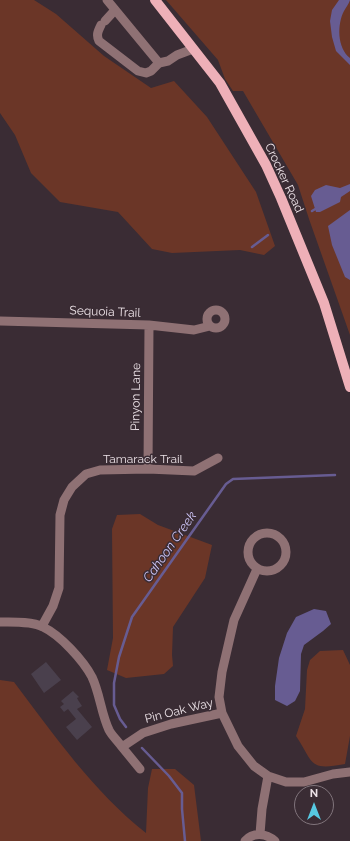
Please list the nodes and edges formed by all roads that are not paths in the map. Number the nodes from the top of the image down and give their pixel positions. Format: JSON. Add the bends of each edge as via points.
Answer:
{"nodes":[{"id":1,"x":107,"y":0,"type":"edge"},
{"id":2,"x":155,"y":0,"type":"edge"},
{"id":3,"x":115,"y":10,"type":"junction"},
{"id":4,"x":193,"y":49,"type":"junction"},
{"id":5,"x":159,"y":63,"type":"junction"},
{"id":6,"x":0,"y":321,"type":"edge"},
{"id":7,"x":149,"y":325,"type":"junction"},
{"id":8,"x":210,"y":326,"type":"dead end"},
{"id":9,"x":350,"y":387,"type":"edge"},
{"id":10,"x":218,"y":458,"type":"dead end"},
{"id":11,"x":148,"y":469,"type":"junction"},
{"id":12,"x":257,"y":569,"type":"junction"},
{"id":13,"x":0,"y":622,"type":"edge"},
{"id":14,"x":42,"y":626,"type":"junction"},
{"id":15,"x":222,"y":713,"type":"junction"},
{"id":16,"x":122,"y":747,"type":"junction"},
{"id":17,"x":140,"y":769,"type":"dead end"},
{"id":18,"x":350,"y":772,"type":"edge"},
{"id":19,"x":268,"y":776,"type":"junction"},
{"id":20,"x":260,"y":834,"type":"junction"},
{"id":21,"x":245,"y":841,"type":"edge"},
{"id":22,"x":275,"y":841,"type":"edge"}],
"edges":[{"from":1,"to":3,"type":"street"},
{"from":2,"to":4,"type":"main road","name":"Crocker Road"},
{"from":3,"to":5,"type":"street"},
{"from":3,"to":5,"type":"street","via":[[98,31],[99,41],[138,71],[146,73]]},
{"from":4,"to":5,"type":"street"},
{"from":4,"to":9,"type":"main road","name":"Crocker Road","via":[[220,83],[266,165],[324,303]]},
{"from":6,"to":7,"type":"street","name":"Sequoia Trail"},
{"from":7,"to":8,"type":"street","name":"Sequoia Trail","via":[[194,330]]},
{"from":7,"to":11,"type":"street","name":"Pinyon Lane"},
{"from":10,"to":11,"type":"street","name":"Tamarack Trail","via":[[194,471]]},
{"from":11,"to":14,"type":"street","name":"Tamarack Trail","via":[[100,470],[86,474],[72,487],[64,500],[60,515],[59,588]]},
{"from":12,"to":12,"type":"street","via":[[269,571],[284,561],[286,550],[276,535],[263,533],[252,540],[248,552],[249,559]]},
{"from":12,"to":15,"type":"street","via":[[234,620],[222,672],[219,697]]},
{"from":13,"to":14,"type":"street"},
{"from":14,"to":16,"type":"street","via":[[60,639],[92,677],[104,718]]},
{"from":15,"to":16,"type":"street","name":"Pin Oak Way","via":[[171,724],[144,733]]},
{"from":15,"to":19,"type":"street","via":[[238,746],[254,766]]},
{"from":16,"to":17,"type":"street"},
{"from":18,"to":19,"type":"street","via":[[304,782],[286,782]]},
{"from":19,"to":20,"type":"street"},
{"from":20,"to":21,"type":"street"},
{"from":20,"to":22,"type":"street"}]}
